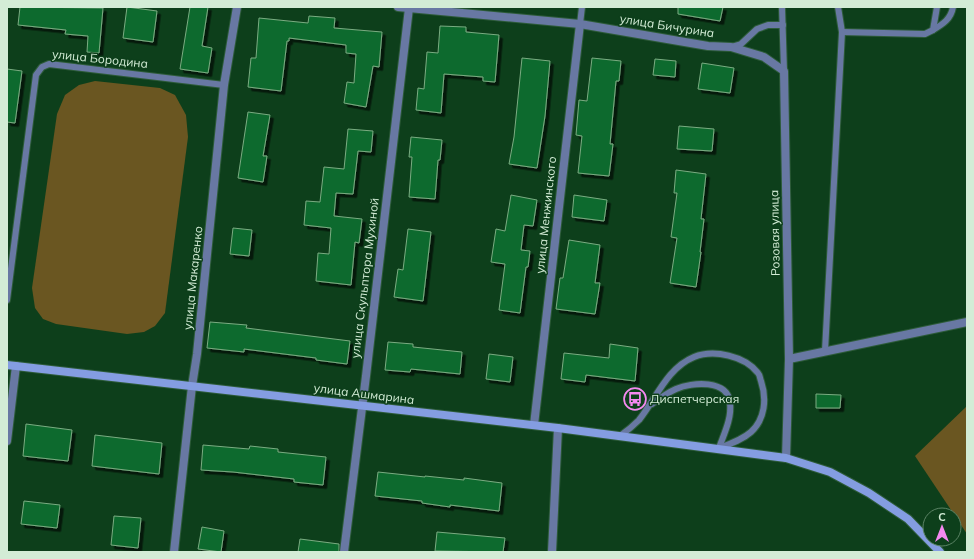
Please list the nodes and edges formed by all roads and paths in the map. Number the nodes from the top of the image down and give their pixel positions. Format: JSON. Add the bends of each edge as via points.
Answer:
{"nodes":[{"id":1,"x":237,"y":7,"type":"edge"},
{"id":2,"x":398,"y":7,"type":"edge"},
{"id":3,"x":582,"y":7,"type":"edge"},
{"id":4,"x":782,"y":7,"type":"edge"},
{"id":5,"x":838,"y":7,"type":"edge"},
{"id":6,"x":937,"y":7,"type":"edge"},
{"id":7,"x":953,"y":7,"type":"edge"},
{"id":8,"x":409,"y":8,"type":"edge"},
{"id":9,"x":580,"y":24,"type":"junction"},
{"id":10,"x":782,"y":25,"type":"junction"},
{"id":11,"x":933,"y":30,"type":"junction"},
{"id":12,"x":842,"y":32,"type":"junction"},
{"id":13,"x":731,"y":47,"type":"junction"},
{"id":14,"x":784,"y":71,"type":"junction"},
{"id":15,"x":224,"y":85,"type":"junction"},
{"id":16,"x":7,"y":300,"type":"edge"},
{"id":17,"x":967,"y":322,"type":"edge"},
{"id":18,"x":825,"y":351,"type":"junction"},
{"id":19,"x":789,"y":359,"type":"junction"},
{"id":20,"x":11,"y":365,"type":"edge"},
{"id":21,"x":192,"y":386,"type":"junction"},
{"id":22,"x":362,"y":406,"type":"junction"},
{"id":23,"x":648,"y":406,"type":"junction"},
{"id":24,"x":534,"y":425,"type":"junction"},
{"id":25,"x":558,"y":428,"type":"junction"},
{"id":26,"x":620,"y":436,"type":"junction"},
{"id":27,"x":7,"y":441,"type":"edge"},
{"id":28,"x":719,"y":448,"type":"junction"},
{"id":29,"x":786,"y":458,"type":"junction"},
{"id":30,"x":174,"y":552,"type":"edge"},
{"id":31,"x":344,"y":552,"type":"edge"},
{"id":32,"x":552,"y":552,"type":"edge"},
{"id":33,"x":940,"y":552,"type":"edge"}],
"edges":[{"from":1,"to":15,"type":"street","name":"улица Макаренко"},
{"from":2,"to":8,"type":"street","name":"улица Бичурина"},
{"from":3,"to":9,"type":"lane","name":"улица Менжинского"},
{"from":4,"to":10,"type":"lane","name":"Розовая улица"},
{"from":5,"to":12,"type":"lane"},
{"from":6,"to":11,"type":"lane"},
{"from":7,"to":11,"type":"lane","via":[[952,14]]},
{"from":8,"to":9,"type":"street","name":"улица Бичурина"},
{"from":8,"to":22,"type":"street","name":"улица Скульптора Мухиной"},
{"from":9,"to":13,"type":"street","name":"улица Бичурина","via":[[708,46]]},
{"from":9,"to":24,"type":"street","name":"улица Менжинского"},
{"from":10,"to":13,"type":"lane","via":[[768,25],[757,29],[741,44]]},
{"from":10,"to":14,"type":"lane","name":"Розовая улица"},
{"from":11,"to":12,"type":"lane","via":[[925,34]]},
{"from":12,"to":18,"type":"lane"},
{"from":13,"to":14,"type":"street","name":"улица Бичурина","via":[[764,57]]},
{"from":14,"to":19,"type":"street","name":"Розовая улица"},
{"from":15,"to":16,"type":"lane","name":"улица Бородина","via":[[49,64],[42,66],[36,75]]},
{"from":15,"to":21,"type":"street","name":"улица Макаренко"},
{"from":17,"to":18,"type":"street"},
{"from":18,"to":19,"type":"street"},
{"from":19,"to":29,"type":"street","name":"Розовая улица"},
{"from":20,"to":21,"type":"street","name":"улица Ашмарина"},
{"from":20,"to":27,"type":"street"},
{"from":21,"to":22,"type":"street","name":"улица Ашмарина"},
{"from":21,"to":30,"type":"street","name":"улица Макаренко"},
{"from":22,"to":24,"type":"street","name":"улица Ашмарина"},
{"from":22,"to":31,"type":"street","name":"улица Скульптора Мухиной"},
{"from":23,"to":26,"type":"lane","via":[[639,420]]},
{"from":23,"to":28,"type":"lane","via":[[686,385],[710,385],[724,390],[730,402],[730,411]]},
{"from":23,"to":28,"type":"lane","via":[[681,364],[695,357],[712,354],[730,356],[748,363],[759,374],[764,391],[761,419],[737,442]]},
{"from":24,"to":25,"type":"street","name":"улица Ашмарина"},
{"from":25,"to":26,"type":"street","name":"улица Ашмарина"},
{"from":25,"to":32,"type":"street"},
{"from":26,"to":28,"type":"street","name":"улица Ашмарина"},
{"from":28,"to":29,"type":"street","name":"улица Ашмарина"},
{"from":29,"to":33,"type":"street","name":"улица Ашмарина","via":[[830,472],[869,493],[908,519]]}]}
